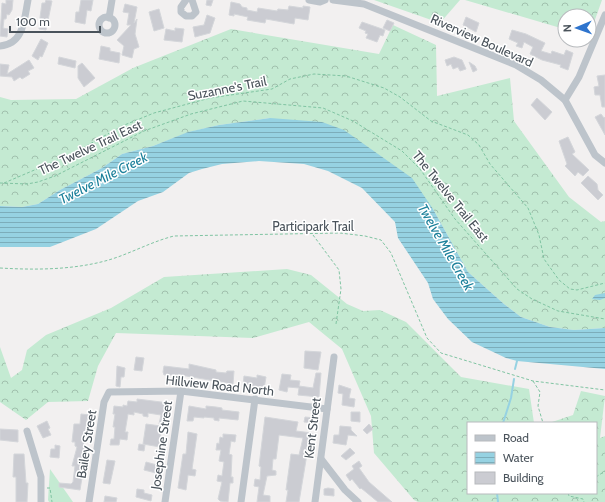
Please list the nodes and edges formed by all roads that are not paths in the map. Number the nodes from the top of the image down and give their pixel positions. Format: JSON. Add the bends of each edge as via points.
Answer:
{"nodes":[{"id":1,"x":28,"y":0,"type":"edge"},
{"id":2,"x":112,"y":0,"type":"edge"},
{"id":3,"x":186,"y":0,"type":"edge"},
{"id":4,"x":192,"y":0,"type":"edge"},
{"id":5,"x":309,"y":0,"type":"edge"},
{"id":6,"x":325,"y":0,"type":"edge"},
{"id":7,"x":333,"y":0,"type":"edge"},
{"id":8,"x":605,"y":15,"type":"edge"},
{"id":9,"x":109,"y":18,"type":"dead end"},
{"id":10,"x":0,"y":46,"type":"edge"},
{"id":11,"x":565,"y":100,"type":"junction"},
{"id":12,"x":605,"y":163,"type":"edge"},
{"id":13,"x":334,"y":357,"type":"dead end"},
{"id":14,"x":181,"y":391,"type":"junction"},
{"id":15,"x":110,"y":392,"type":"joint"},
{"id":16,"x":255,"y":399,"type":"junction"},
{"id":17,"x":327,"y":409,"type":"junction"},
{"id":18,"x":27,"y":431,"type":"dead end"},
{"id":19,"x":321,"y":459,"type":"junction"},
{"id":20,"x":41,"y":502,"type":"edge"},
{"id":21,"x":89,"y":502,"type":"edge"},
{"id":22,"x":165,"y":502,"type":"edge"},
{"id":23,"x":241,"y":502,"type":"edge"},
{"id":24,"x":315,"y":502,"type":"edge"},
{"id":25,"x":358,"y":502,"type":"edge"}],
"edges":[{"from":1,"to":10,"type":"street","via":[[22,27],[16,40]]},
{"from":2,"to":9,"type":"street"},
{"from":3,"to":4,"type":"street","via":[[180,7],[186,16],[192,16],[196,12]]},
{"from":5,"to":6,"type":"street"},
{"from":7,"to":11,"type":"street","name":"Riverview Boulevard","via":[[364,4],[516,65],[541,80]]},
{"from":8,"to":11,"type":"street","via":[[579,77]]},
{"from":11,"to":12,"type":"street","name":"Riverview Boulevard","via":[[595,155]]},
{"from":13,"to":17,"type":"street","name":"Kent Street"},
{"from":14,"to":15,"type":"street","name":"Hillview Road North"},
{"from":14,"to":16,"type":"street","name":"Hillview Road North"},
{"from":14,"to":22,"type":"street","name":"Josephine Street"},
{"from":15,"to":21,"type":"street","name":"Bailey Street","via":[[104,402]]},
{"from":16,"to":17,"type":"street","name":"Hillview Road North"},
{"from":16,"to":23,"type":"street"},
{"from":17,"to":19,"type":"street","name":"Kent Street"},
{"from":18,"to":20,"type":"street","via":[[39,465]]},
{"from":19,"to":24,"type":"street","name":"Kent Street"},
{"from":19,"to":25,"type":"street","via":[[345,490]]}]}
